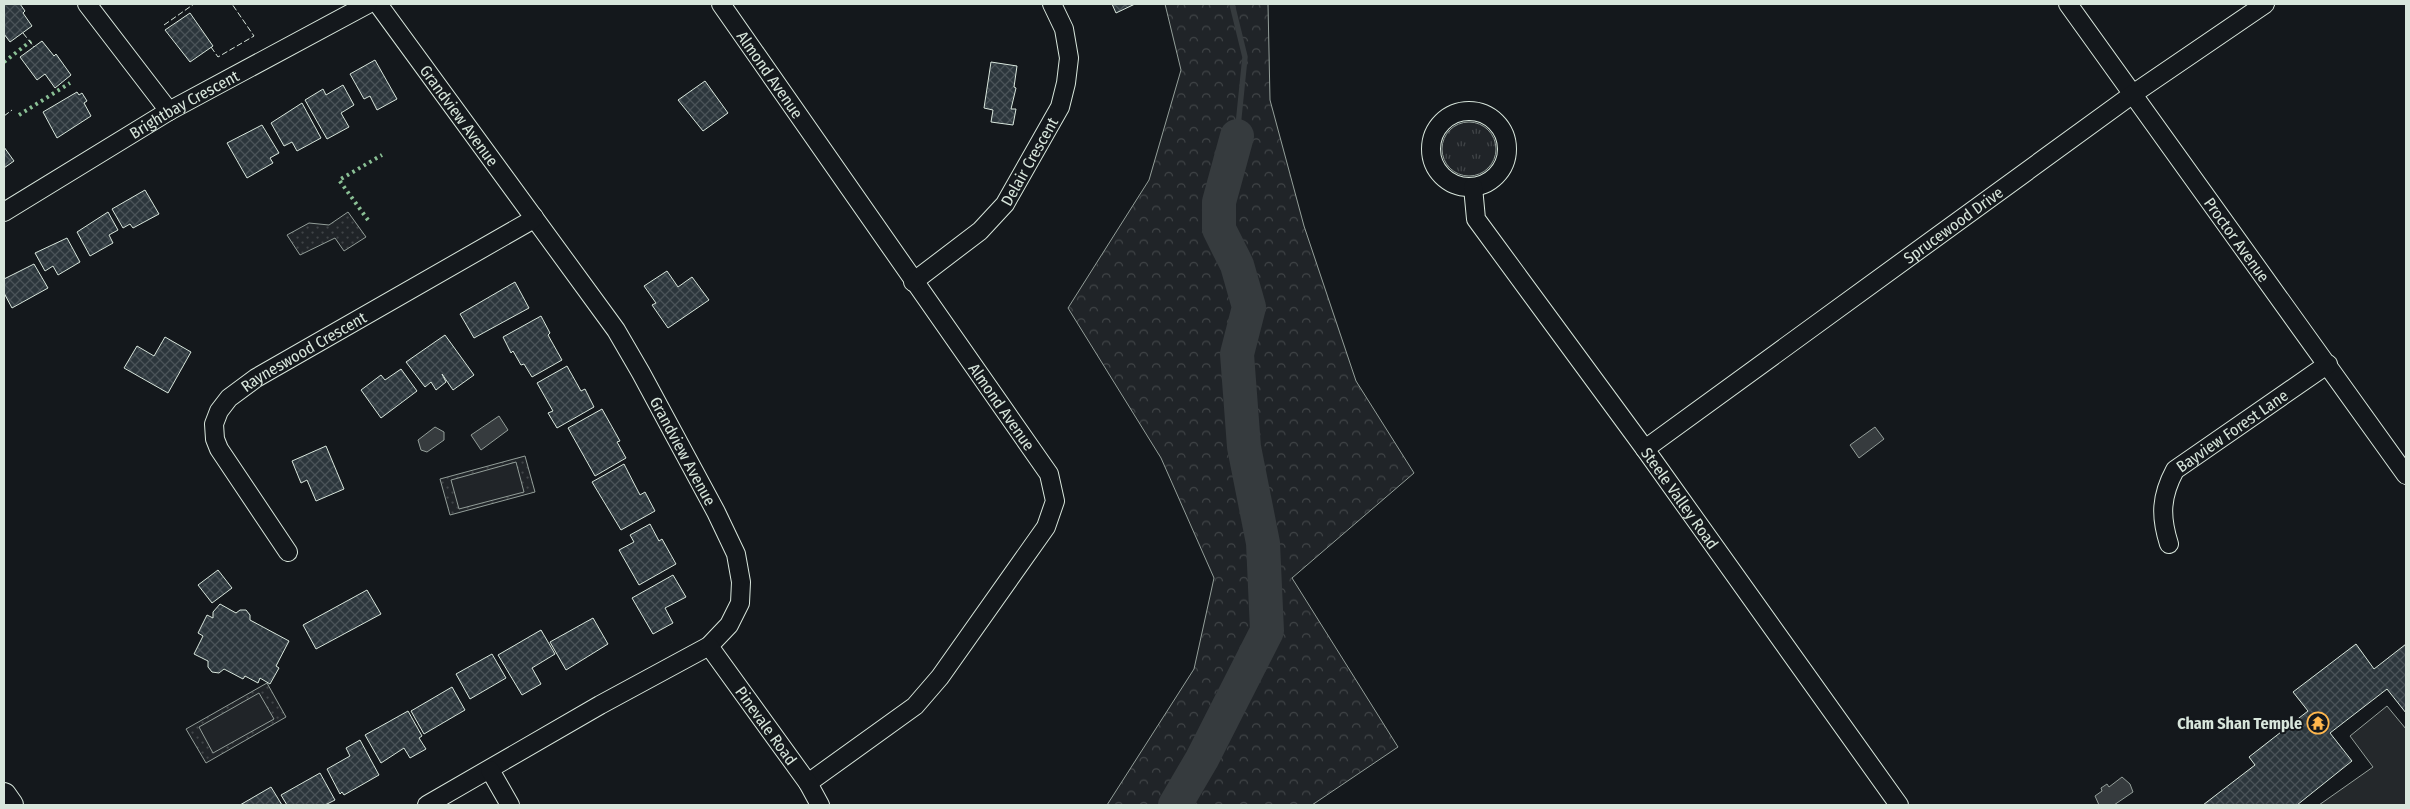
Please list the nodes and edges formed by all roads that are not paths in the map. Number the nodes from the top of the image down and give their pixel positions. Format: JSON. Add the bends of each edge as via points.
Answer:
{"nodes":[{"id":1,"x":87,"y":4,"type":"edge"},
{"id":2,"x":368,"y":4,"type":"edge"},
{"id":3,"x":378,"y":4,"type":"edge"},
{"id":4,"x":721,"y":4,"type":"edge"},
{"id":5,"x":1052,"y":4,"type":"edge"},
{"id":6,"x":2068,"y":4,"type":"edge"},
{"id":7,"x":2265,"y":4,"type":"edge"},
{"id":8,"x":2133,"y":94,"type":"junction"},
{"id":9,"x":169,"y":111,"type":"junction"},
{"id":10,"x":1473,"y":188,"type":"junction"},
{"id":11,"x":4,"y":212,"type":"edge"},
{"id":12,"x":534,"y":217,"type":"junction"},
{"id":13,"x":913,"y":282,"type":"junction"},
{"id":14,"x":2328,"y":364,"type":"junction"},
{"id":15,"x":1645,"y":450,"type":"junction"},
{"id":16,"x":2406,"y":475,"type":"edge"},
{"id":17,"x":2169,"y":544,"type":"dead end"},
{"id":18,"x":288,"y":552,"type":"dead end"},
{"id":19,"x":709,"y":646,"type":"junction"},
{"id":20,"x":490,"y":770,"type":"junction"},
{"id":21,"x":808,"y":782,"type":"junction"},
{"id":22,"x":4,"y":795,"type":"edge"},
{"id":23,"x":11,"y":805,"type":"edge"},
{"id":24,"x":427,"y":805,"type":"edge"},
{"id":25,"x":510,"y":805,"type":"edge"},
{"id":26,"x":820,"y":805,"type":"edge"},
{"id":27,"x":1899,"y":805,"type":"edge"}],
"edges":[{"from":1,"to":9,"type":"street"},
{"from":2,"to":9,"type":"street","name":"Brightbay Crescent"},
{"from":3,"to":12,"type":"street","name":"Grandview Avenue"},
{"from":4,"to":13,"type":"street","name":"Almond Avenue"},
{"from":5,"to":13,"type":"street","name":"Delair Crescent","via":[[1064,29],[1069,58],[1060,107],[1005,204],[980,231]]},
{"from":6,"to":8,"type":"street","name":"Proctor Avenue"},
{"from":7,"to":8,"type":"street","name":"Sprucewood Drive"},
{"from":8,"to":14,"type":"street","name":"Proctor Avenue"},
{"from":8,"to":15,"type":"street","name":"Sprucewood Drive"},
{"from":9,"to":11,"type":"street","name":"Brightbay Crescent"},
{"from":10,"to":10,"type":"street","via":[[1449,183],[1438,173],[1432,159],[1431,144],[1436,130],[1446,118],[1459,112],[1474,111],[1489,116],[1500,126],[1506,140],[1507,155],[1502,169],[1492,180]]},
{"from":10,"to":15,"type":"street","name":"Steele Valley Road","via":[[1476,219]]},
{"from":12,"to":18,"type":"street","name":"Rayneswood Crescent","via":[[256,378],[229,398],[218,411],[214,424],[219,449]]},
{"from":12,"to":19,"type":"street","name":"Grandview Avenue","via":[[616,330],[736,554],[742,582],[740,603],[729,624]]},
{"from":13,"to":21,"type":"street","name":"Almond Avenue","via":[[1049,474],[1055,501],[1046,527],[940,677],[915,706]]},
{"from":14,"to":16,"type":"street","name":"Proctor Avenue"},
{"from":14,"to":17,"type":"street","name":"Bayview Forest Lane","via":[[2175,470],[2167,485],[2163,507],[2163,525]]},
{"from":15,"to":27,"type":"street","name":"Steele Valley Road"},
{"from":19,"to":20,"type":"street","name":"Grandview Avenue"},
{"from":19,"to":21,"type":"street","name":"Pinevale Road"},
{"from":20,"to":24,"type":"street","name":"Grandview Avenue"},
{"from":20,"to":25,"type":"street"},
{"from":21,"to":26,"type":"street","name":"Pinevale Road"},
{"from":22,"to":23,"type":"main road"}]}
